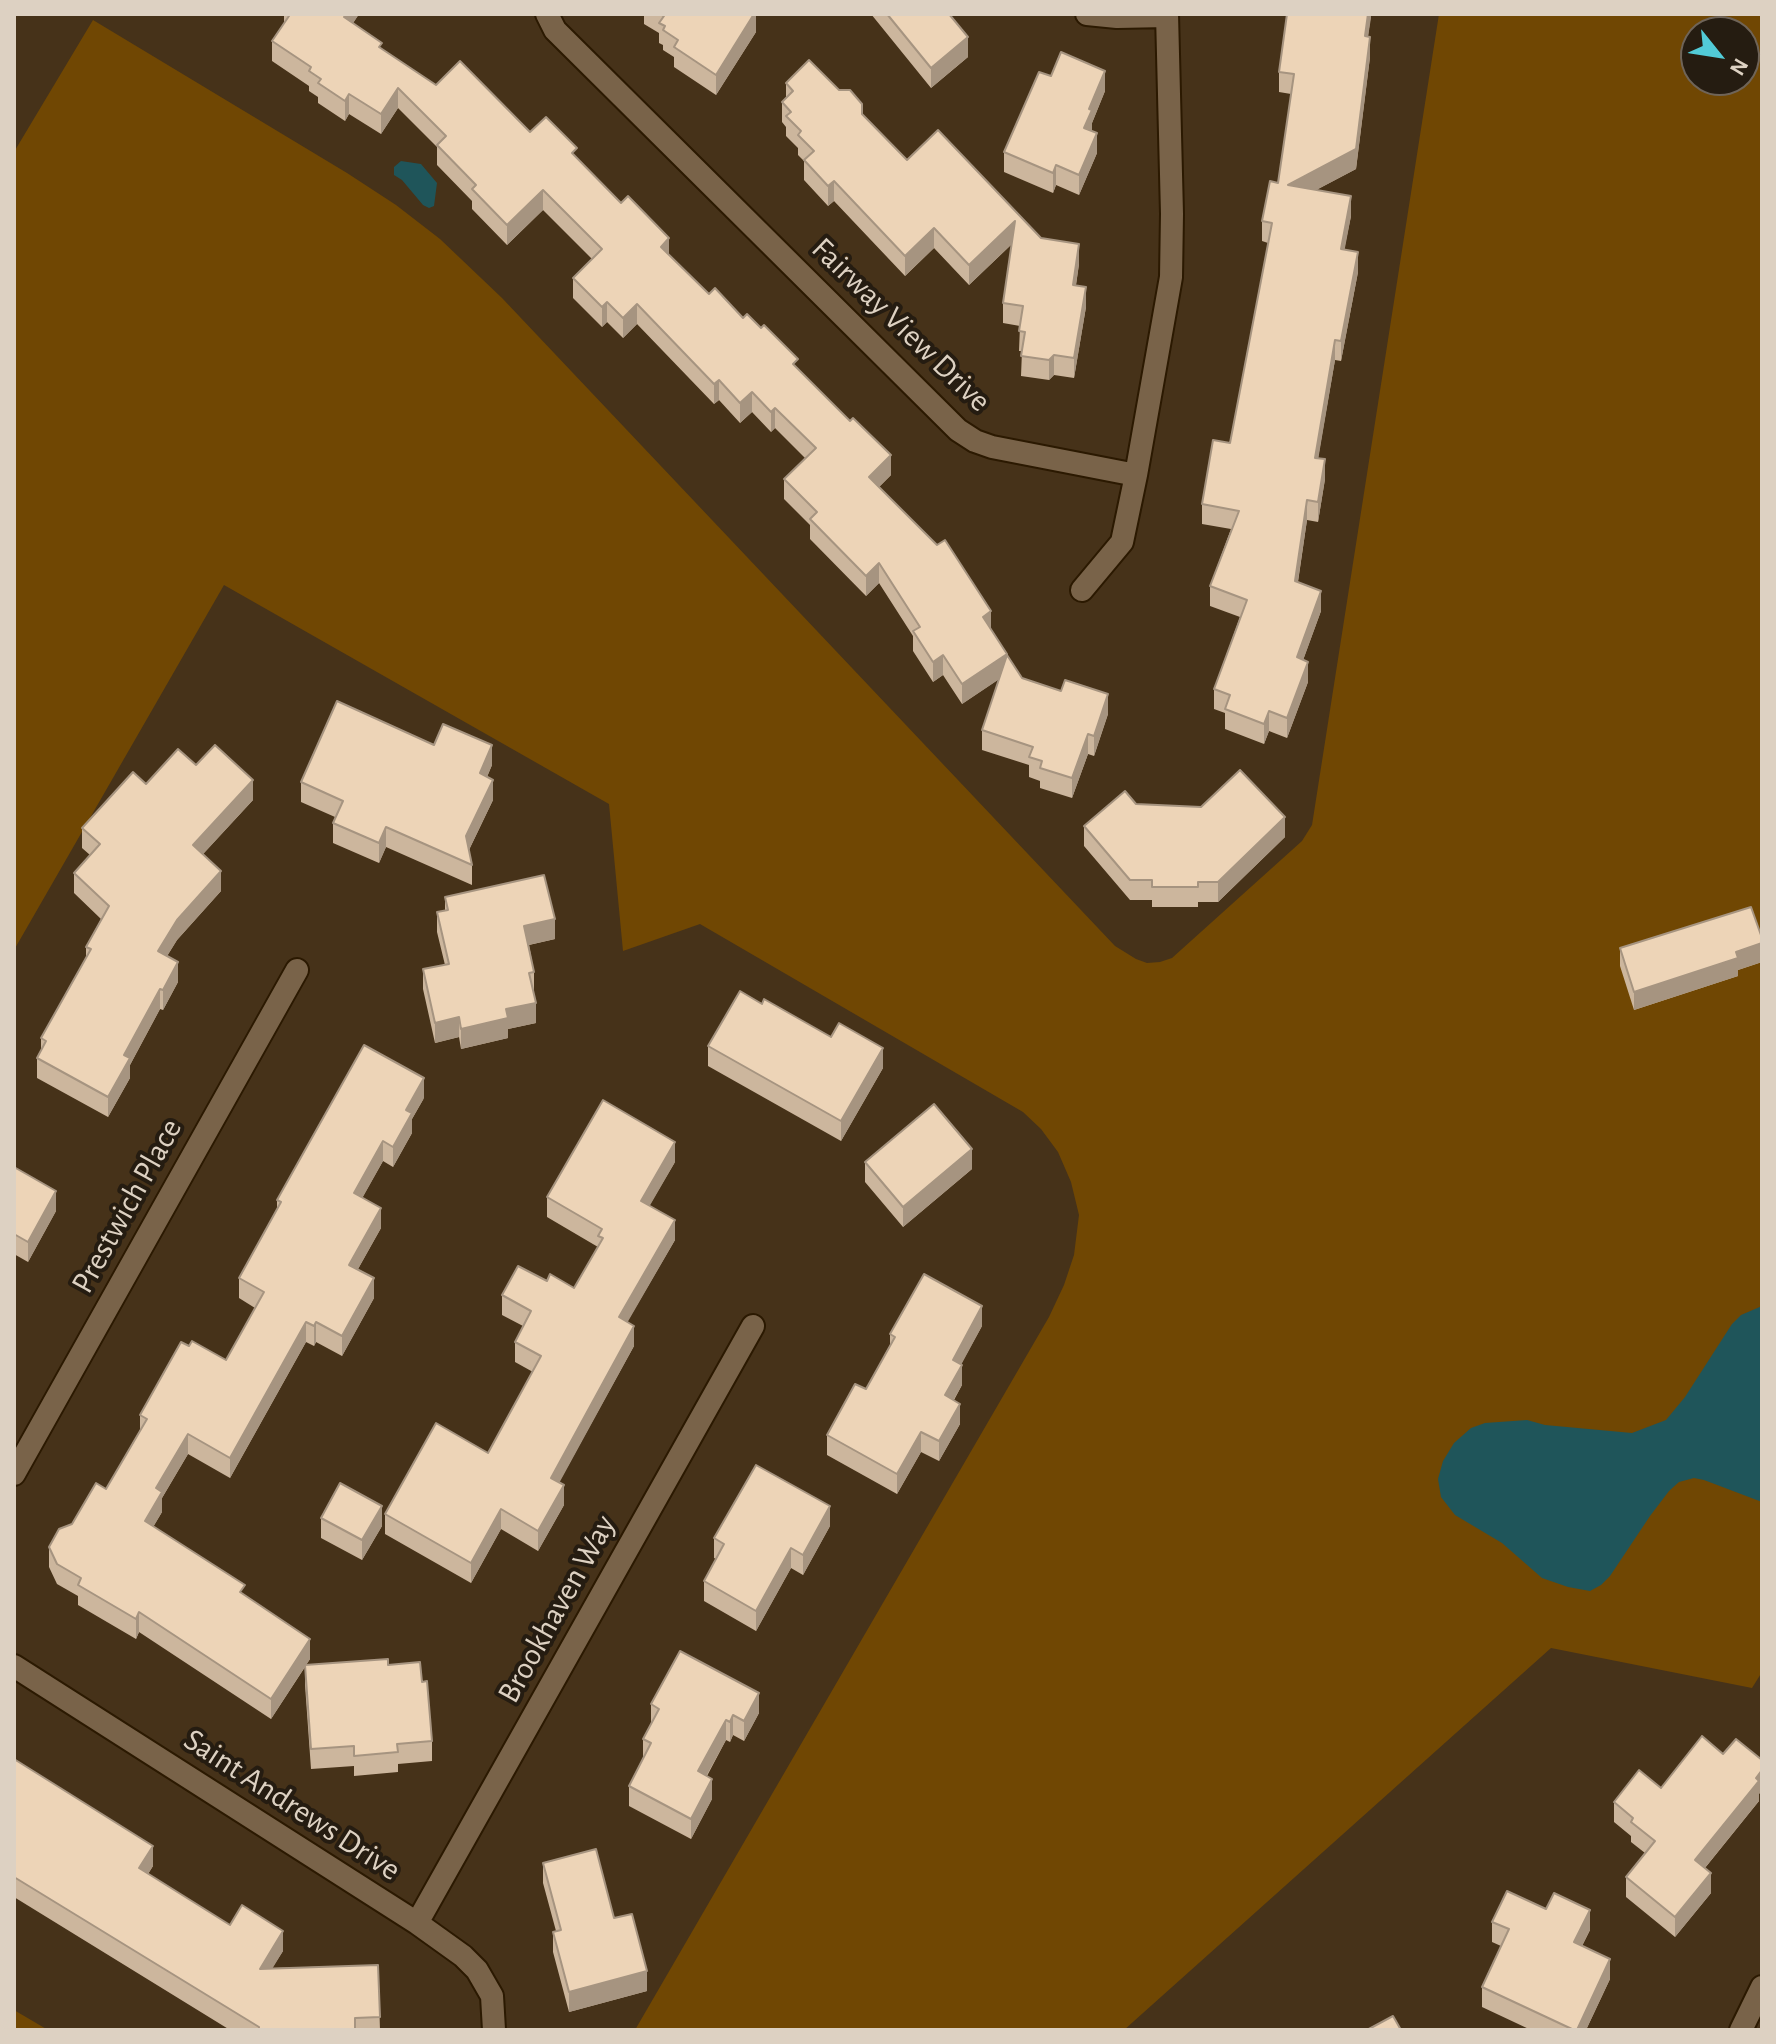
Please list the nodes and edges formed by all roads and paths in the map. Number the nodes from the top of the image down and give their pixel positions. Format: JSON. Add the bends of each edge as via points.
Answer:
{"nodes":[{"id":1,"x":547,"y":14,"type":"edge"},
{"id":2,"x":1087,"y":14,"type":"edge"},
{"id":3,"x":1167,"y":15,"type":"edge"},
{"id":4,"x":1136,"y":475,"type":"junction"},
{"id":5,"x":1082,"y":590,"type":"dead end"},
{"id":6,"x":297,"y":970,"type":"dead end"},
{"id":7,"x":753,"y":1326,"type":"dead end"},
{"id":8,"x":14,"y":1474,"type":"edge"},
{"id":9,"x":14,"y":1666,"type":"edge"},
{"id":10,"x":417,"y":1923,"type":"junction"},
{"id":11,"x":1762,"y":1987,"type":"edge"},
{"id":12,"x":494,"y":2030,"type":"edge"},
{"id":13,"x":1741,"y":2030,"type":"edge"}],
"edges":[{"from":1,"to":4,"type":"street","name":"Fairway View Drive","via":[[555,30],[958,430],[992,447]]},
{"from":2,"to":3,"type":"street"},
{"from":3,"to":4,"type":"street","via":[[1171,277]]},
{"from":4,"to":5,"type":"street","via":[[1122,542]]},
{"from":6,"to":8,"type":"street","name":"Prestwich Place"},
{"from":7,"to":10,"type":"street","name":"Brookhaven Way"},
{"from":9,"to":10,"type":"street","name":"Saint Andrews Drive"},
{"from":10,"to":12,"type":"street","name":"Saint Andrews Drive","via":[[477,1970],[492,1996]]},
{"from":11,"to":13,"type":"street"}]}
